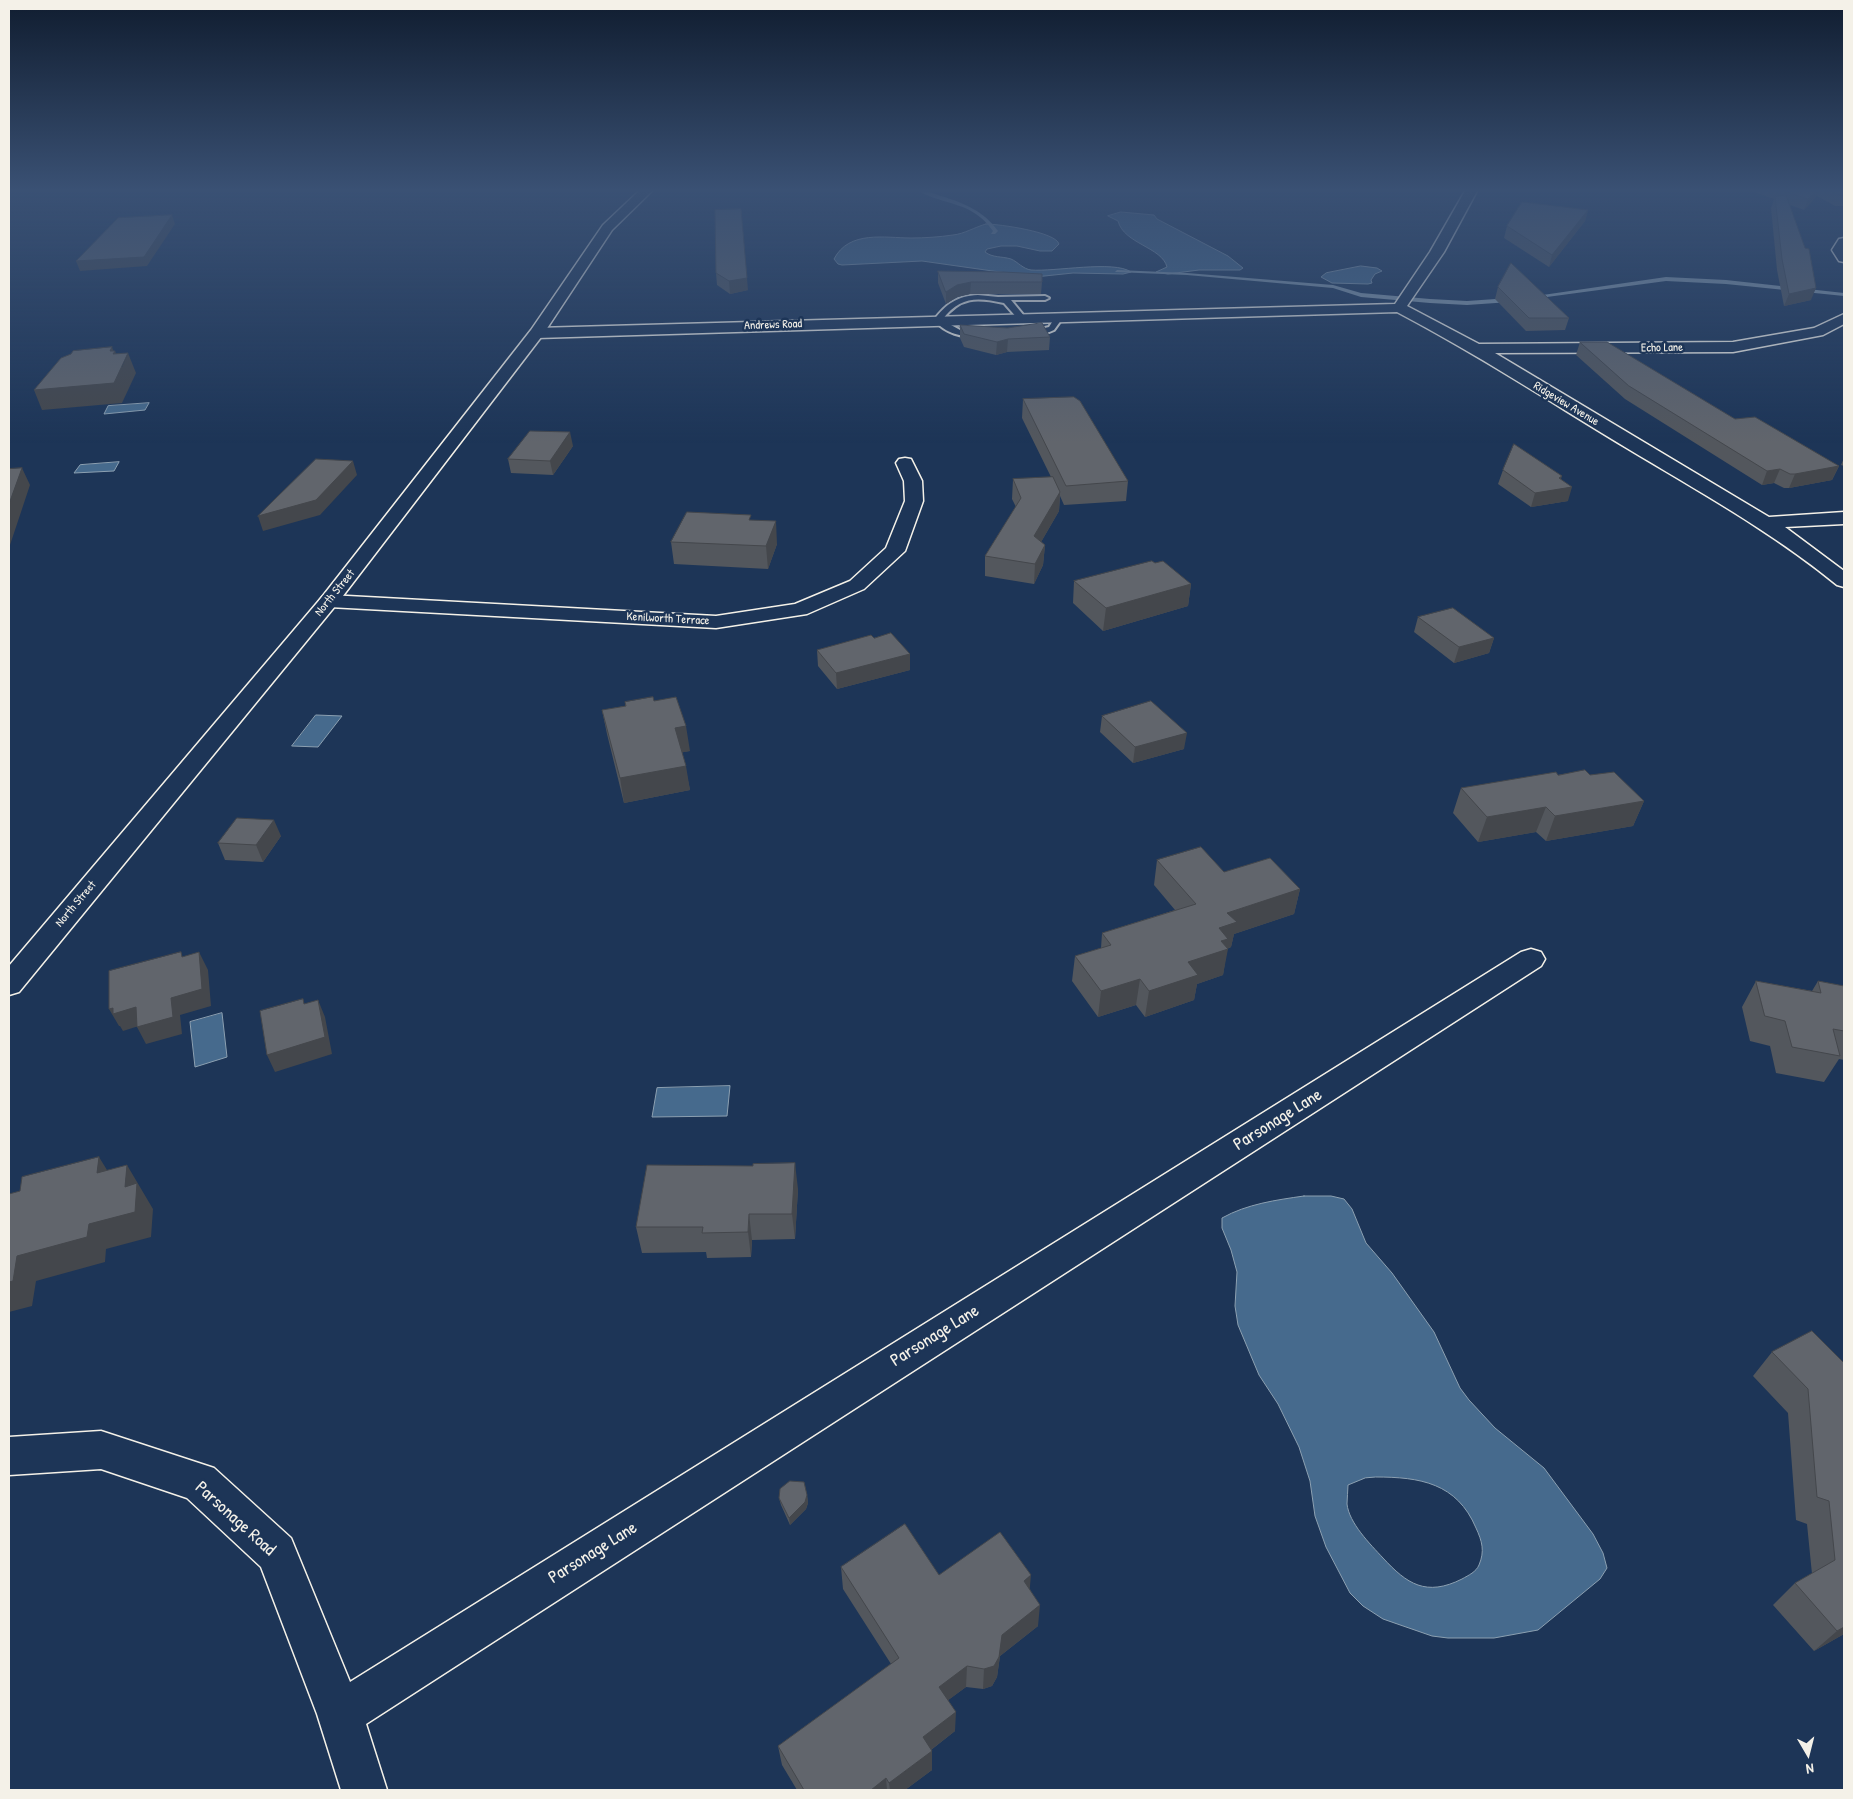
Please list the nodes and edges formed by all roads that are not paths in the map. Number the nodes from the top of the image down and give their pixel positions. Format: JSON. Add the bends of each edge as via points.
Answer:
{"nodes":[{"id":1,"x":576,"y":275,"type":"edge"},
{"id":2,"x":1421,"y":275,"type":"edge"},
{"id":3,"x":995,"y":298,"type":"junction"},
{"id":4,"x":1045,"y":298,"type":"dead end"},
{"id":5,"x":1403,"y":302,"type":"junction"},
{"id":6,"x":1060,"y":316,"type":"junction"},
{"id":7,"x":1021,"y":318,"type":"junction"},
{"id":8,"x":1844,"y":318,"type":"edge"},
{"id":9,"x":938,"y":320,"type":"junction"},
{"id":10,"x":537,"y":333,"type":"junction"},
{"id":11,"x":1020,"y":334,"type":"edge"},
{"id":12,"x":985,"y":335,"type":"edge"},
{"id":13,"x":1475,"y":349,"type":"junction"},
{"id":14,"x":904,"y":463,"type":"dead end"},
{"id":15,"x":1844,"y":518,"type":"edge"},
{"id":16,"x":1765,"y":523,"type":"junction"},
{"id":17,"x":1844,"y":581,"type":"edge"},
{"id":18,"x":329,"y":601,"type":"junction"},
{"id":19,"x":1531,"y":959,"type":"dead end"},
{"id":20,"x":9,"y":985,"type":"edge"},
{"id":21,"x":9,"y":1456,"type":"edge"},
{"id":22,"x":340,"y":1714,"type":"junction"},
{"id":23,"x":364,"y":1790,"type":"edge"}],
"edges":[{"from":1,"to":10,"type":"street","name":"North Street"},
{"from":2,"to":5,"type":"street"},
{"from":3,"to":4,"type":"lane"},
{"from":3,"to":7,"type":"lane","via":[[1007,301]]},
{"from":3,"to":9,"type":"lane","via":[[959,300],[952,303]]},
{"from":5,"to":6,"type":"street","name":"Andrews Road"},
{"from":5,"to":13,"type":"street","name":"Ridgeview Avenue"},
{"from":6,"to":7,"type":"street","name":"Andrews Road"},
{"from":6,"to":11,"type":"lane","via":[[1054,328]]},
{"from":7,"to":9,"type":"street","name":"Andrews Road"},
{"from":8,"to":13,"type":"street","name":"Echo Lane","via":[[1818,332],[1733,347]]},
{"from":9,"to":10,"type":"street","name":"Andrews Road"},
{"from":9,"to":12,"type":"lane","via":[[952,332]]},
{"from":10,"to":18,"type":"street","name":"North Street"},
{"from":13,"to":16,"type":"street","name":"Ridgeview Avenue"},
{"from":14,"to":18,"type":"street","name":"Kenilworth Terrace","via":[[913,480],[914,501],[895,552],[858,585],[800,610],[716,622]]},
{"from":15,"to":16,"type":"street"},
{"from":16,"to":17,"type":"street","name":"Ridgeview Avenue"},
{"from":18,"to":20,"type":"street","name":"North Street"},
{"from":19,"to":22,"type":"street","name":"Parsonage Lane"},
{"from":21,"to":22,"type":"street","name":"Parsonage Road","via":[[102,1450],[200,1482],[276,1553]]},
{"from":22,"to":23,"type":"street","name":"Parsonage Road"}]}
